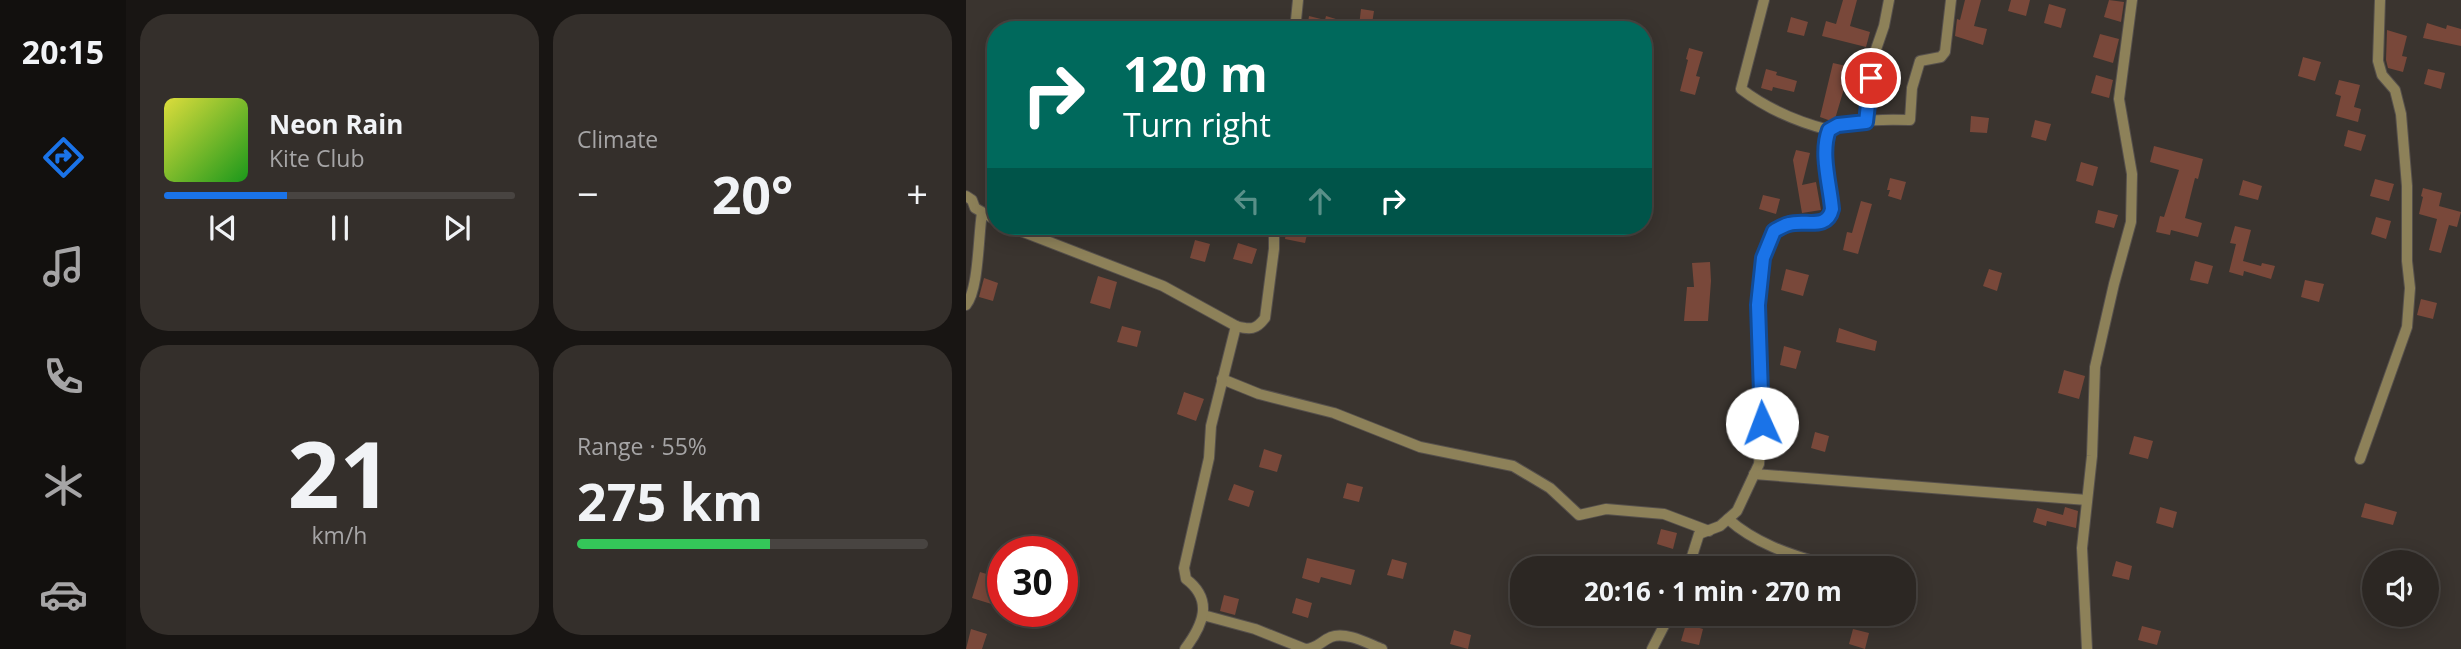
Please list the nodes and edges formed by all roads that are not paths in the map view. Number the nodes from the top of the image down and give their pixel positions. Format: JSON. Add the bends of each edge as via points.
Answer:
{"nodes":[{"id":1,"x":1298,"y":0,"type":"edge"},
{"id":2,"x":1764,"y":0,"type":"edge"},
{"id":3,"x":1889,"y":0,"type":"edge"},
{"id":4,"x":1951,"y":0,"type":"edge"},
{"id":5,"x":2132,"y":0,"type":"edge"},
{"id":6,"x":2380,"y":0,"type":"edge"},
{"id":7,"x":1295,"y":21,"type":"edge"},
{"id":8,"x":1866,"y":122,"type":"junction"},
{"id":9,"x":1829,"y":130,"type":"junction"},
{"id":10,"x":966,"y":196,"type":"edge"},
{"id":11,"x":982,"y":213,"type":"junction"},
{"id":12,"x":987,"y":216,"type":"edge"},
{"id":13,"x":1031,"y":235,"type":"edge"},
{"id":14,"x":1273,"y":235,"type":"edge"},
{"id":15,"x":966,"y":305,"type":"edge"},
{"id":16,"x":1236,"y":326,"type":"junction"},
{"id":17,"x":1222,"y":379,"type":"junction"},
{"id":18,"x":2360,"y":460,"type":"dead end"},
{"id":19,"x":1754,"y":474,"type":"junction"},
{"id":20,"x":2087,"y":500,"type":"junction"},
{"id":21,"x":1728,"y":519,"type":"junction"},
{"id":22,"x":1709,"y":531,"type":"junction"},
{"id":23,"x":1692,"y":556,"type":"edge"},
{"id":24,"x":1795,"y":556,"type":"edge"},
{"id":25,"x":1203,"y":615,"type":"junction"},
{"id":26,"x":1664,"y":626,"type":"edge"},
{"id":27,"x":1185,"y":649,"type":"edge"},
{"id":28,"x":1382,"y":649,"type":"edge"},
{"id":29,"x":1652,"y":649,"type":"edge"},
{"id":30,"x":2087,"y":649,"type":"edge"}],
"edges":[{"from":1,"to":7,"type":"street"},
{"from":2,"to":9,"type":"street","via":[[1741,89],[1804,124]]},
{"from":3,"to":8,"type":"street","via":[[1873,58]]},
{"from":4,"to":8,"type":"street","via":[[1945,52],[1920,61],[1910,120]]},
{"from":5,"to":20,"type":"street","via":[[2119,99],[2132,174],[2132,222],[2095,367]]},
{"from":6,"to":18,"type":"street","via":[[2378,61],[2382,75],[2395,90],[2401,114],[2410,288],[2407,327]]},
{"from":8,"to":9,"type":"street"},
{"from":9,"to":19,"type":"street","via":[[1831,216],[1823,222],[1790,223],[1774,231],[1763,258],[1758,305],[1762,423]]},
{"from":10,"to":11,"type":"street"},
{"from":11,"to":12,"type":"street"},
{"from":11,"to":15,"type":"street","via":[[977,266]]},
{"from":13,"to":16,"type":"street","via":[[1163,286]]},
{"from":14,"to":16,"type":"street","via":[[1265,318],[1251,330]]},
{"from":16,"to":17,"type":"street"},
{"from":17,"to":22,"type":"street","via":[[1259,394],[1334,413],[1420,447],[1513,466],[1550,488],[1579,515],[1606,509],[1664,514]]},
{"from":17,"to":25,"type":"street","via":[[1184,568],[1186,579],[1202,596]]},
{"from":19,"to":20,"type":"street"},
{"from":19,"to":21,"type":"street"},
{"from":20,"to":30,"type":"street","via":[[2082,548]]},
{"from":21,"to":22,"type":"street"},
{"from":21,"to":24,"type":"street","via":[[1746,535]]},
{"from":22,"to":23,"type":"street","via":[[1699,534]]},
{"from":25,"to":27,"type":"street"},
{"from":25,"to":28,"type":"street","via":[[1305,649],[1339,635]]},
{"from":26,"to":29,"type":"street"}]}
